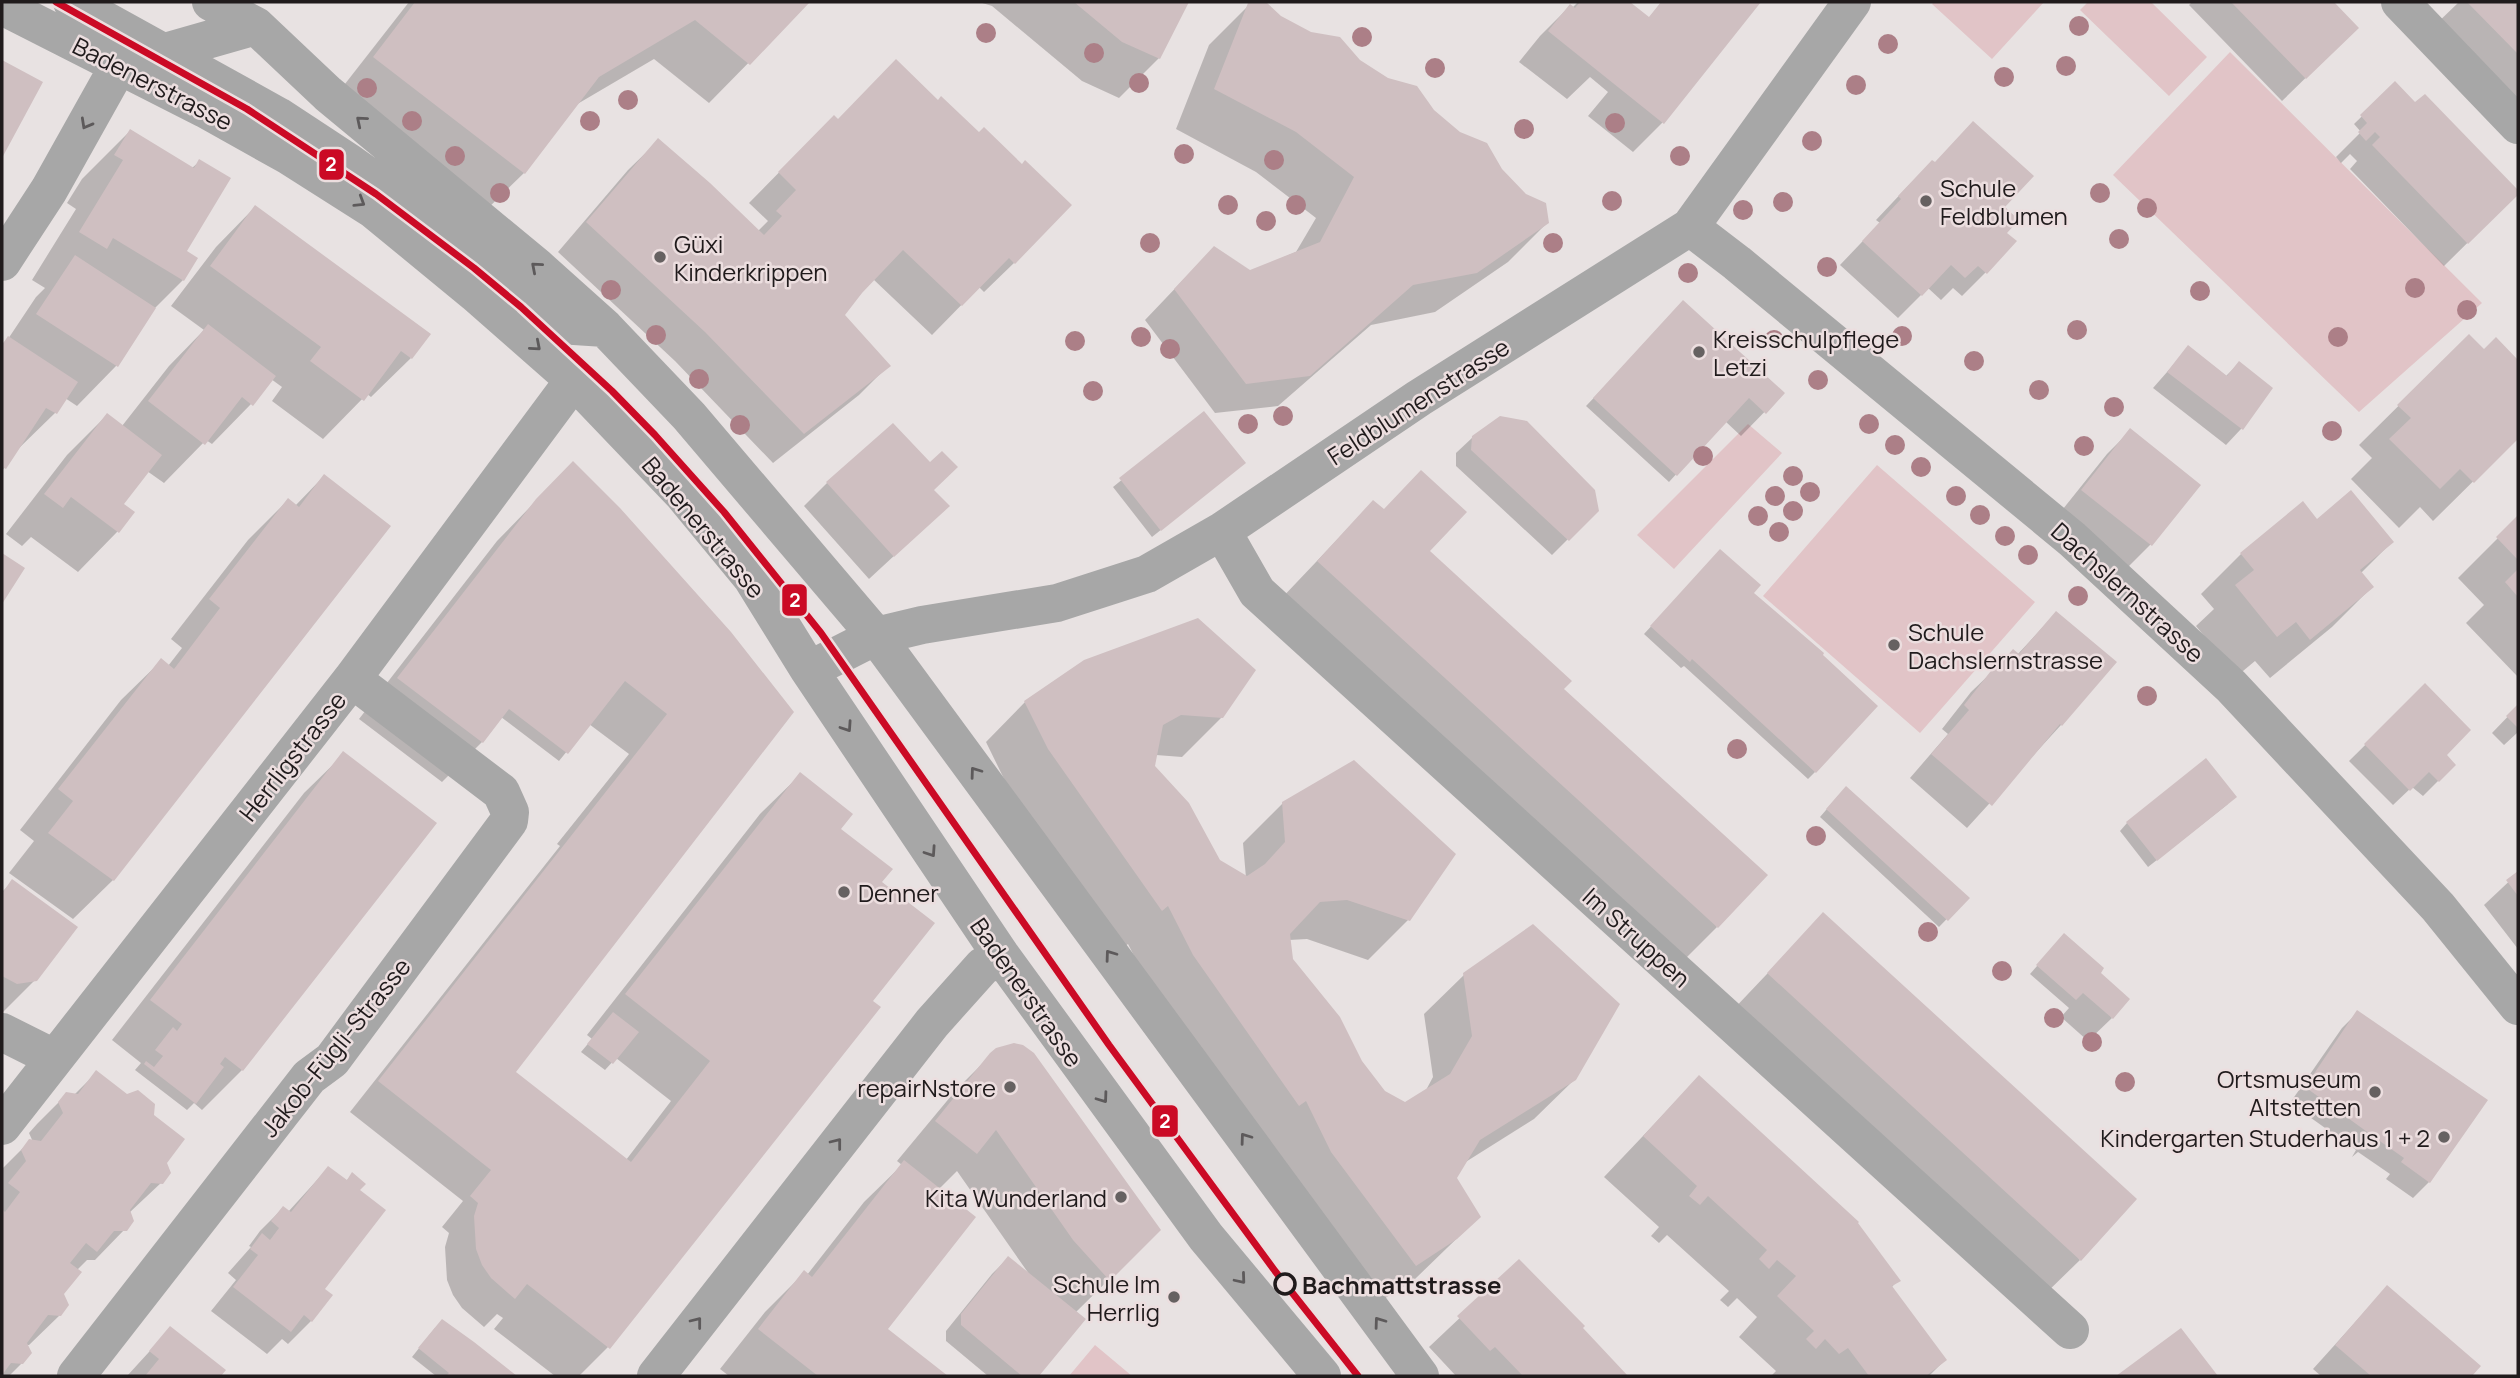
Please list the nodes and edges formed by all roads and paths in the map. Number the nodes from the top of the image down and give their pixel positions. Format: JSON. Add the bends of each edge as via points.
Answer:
{"nodes":[{"id":1,"x":211,"y":2,"type":"edge"},
{"id":2,"x":1852,"y":2,"type":"edge"},
{"id":3,"x":2400,"y":2,"type":"edge"},
{"id":4,"x":2,"y":6,"type":"edge"},
{"id":5,"x":79,"y":6,"type":"edge"},
{"id":6,"x":266,"y":14,"type":"edge"},
{"id":7,"x":164,"y":52,"type":"junction"},
{"id":8,"x":119,"y":65,"type":"junction"},
{"id":9,"x":213,"y":96,"type":"junction"},
{"id":10,"x":2518,"y":125,"type":"edge"},
{"id":11,"x":1690,"y":227,"type":"junction"},
{"id":12,"x":2,"y":262,"type":"edge"},
{"id":13,"x":605,"y":328,"type":"junction"},
{"id":14,"x":574,"y":380,"type":"junction"},
{"id":15,"x":1222,"y":531,"type":"junction"},
{"id":16,"x":876,"y":636,"type":"junction"},
{"id":17,"x":809,"y":670,"type":"junction"},
{"id":18,"x":352,"y":679,"type":"junction"},
{"id":19,"x":1002,"y":957,"type":"junction"},
{"id":20,"x":2518,"y":1006,"type":"edge"},
{"id":21,"x":2,"y":1032,"type":"edge"},
{"id":22,"x":54,"y":1058,"type":"junction"},
{"id":23,"x":2,"y":1126,"type":"edge"},
{"id":24,"x":2070,"y":1330,"type":"dead end"},
{"id":25,"x":76,"y":1376,"type":"edge"},
{"id":26,"x":656,"y":1376,"type":"edge"},
{"id":27,"x":1322,"y":1376,"type":"edge"},
{"id":28,"x":1420,"y":1376,"type":"edge"}],
"edges":[{"from":1,"to":6,"type":"street"},
{"from":2,"to":11,"type":"street","name":"Feldblumenstrasse"},
{"from":3,"to":10,"type":"street"},
{"from":4,"to":8,"type":"street","name":"Badenerstrasse"},
{"from":5,"to":7,"type":"street"},
{"from":5,"to":8,"type":"street"},
{"from":6,"to":7,"type":"street"},
{"from":6,"to":9,"type":"street"},
{"from":13,"to":6,"type":"street","one_way":true,"via":[[328,94]]},
{"from":7,"to":8,"type":"street"},
{"from":7,"to":9,"type":"street"},
{"from":8,"to":9,"type":"street","name":"Badenerstrasse"},
{"from":8,"to":12,"type":"street","one_way":true,"via":[[49,190]]},
{"from":9,"to":13,"type":"street","via":[[313,139],[437,225],[559,325]]},
{"from":9,"to":14,"type":"street","name":"Badenerstrasse","one_way":true,"via":[[289,156],[374,210]]},
{"from":11,"to":15,"type":"street","name":"Feldblumenstrasse","via":[[1410,404]]},
{"from":11,"to":20,"type":"street","name":"Dachslernstrasse","via":[[2073,539],[2231,686],[2438,907]]},
{"from":13,"to":16,"type":"street","via":[[689,416]]},
{"from":14,"to":17,"type":"street","name":"Badenerstrasse","via":[[682,493],[752,578]]},
{"from":14,"to":18,"type":"street","name":"Herrligstrasse"},
{"from":15,"to":16,"type":"street","name":"Feldblumenstrasse","via":[[1147,574],[1057,603]]},
{"from":15,"to":24,"type":"street","name":"Im Struppen","via":[[1257,592]]},
{"from":16,"to":17,"type":"street","name":"Feldblumenstrasse"},
{"from":28,"to":16,"type":"street","one_way":true},
{"from":17,"to":19,"type":"street","name":"Badenerstrasse","one_way":true},
{"from":18,"to":22,"type":"street","name":"Herrligstrasse"},
{"from":18,"to":25,"type":"street","name":"Jakob-Fügli-Strasse","via":[[501,792],[509,821],[332,1060],[309,1077]]},
{"from":26,"to":19,"type":"street","one_way":true,"via":[[932,1023],[984,966]]},
{"from":19,"to":27,"type":"street","name":"Badenerstrasse","one_way":true,"via":[[1206,1237]]},
{"from":21,"to":22,"type":"street"},
{"from":22,"to":23,"type":"street","name":"Herrligstrasse"}]}
